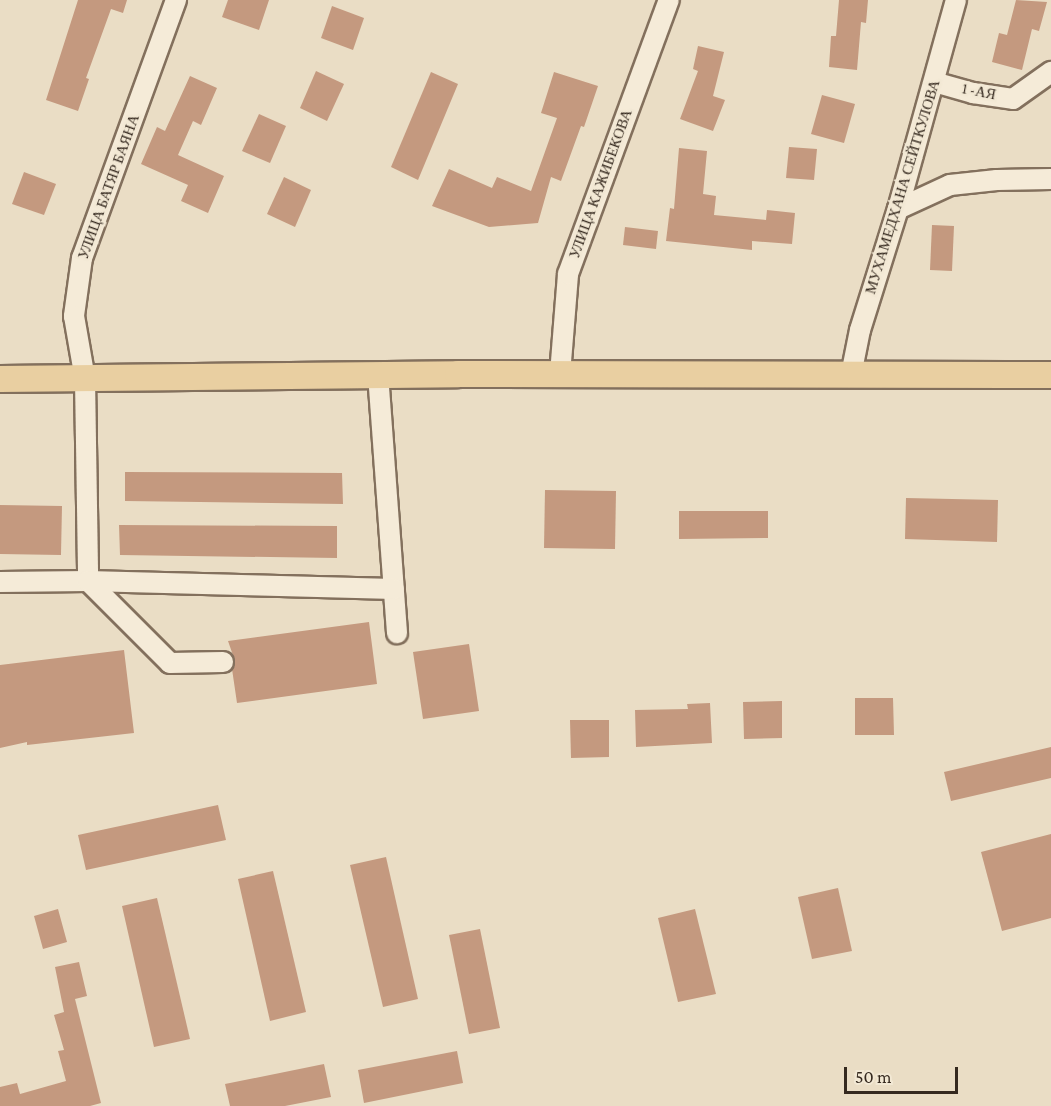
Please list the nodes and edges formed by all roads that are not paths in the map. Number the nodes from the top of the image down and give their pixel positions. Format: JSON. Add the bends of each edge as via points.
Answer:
{"nodes":[{"id":1,"x":176,"y":0,"type":"edge"},
{"id":2,"x":669,"y":0,"type":"edge"},
{"id":3,"x":956,"y":0,"type":"edge"},
{"id":4,"x":1051,"y":72,"type":"edge"},
{"id":5,"x":934,"y":82,"type":"junction"},
{"id":6,"x":1051,"y":179,"type":"edge"},
{"id":7,"x":898,"y":209,"type":"junction"},
{"id":8,"x":378,"y":374,"type":"junction"},
{"id":9,"x":560,"y":374,"type":"junction"},
{"id":10,"x":851,"y":375,"type":"junction"},
{"id":11,"x":1051,"y":375,"type":"edge"},
{"id":12,"x":0,"y":379,"type":"edge"},
{"id":13,"x":85,"y":379,"type":"junction"},
{"id":14,"x":88,"y":581,"type":"junction"},
{"id":15,"x":0,"y":582,"type":"edge"},
{"id":16,"x":394,"y":589,"type":"junction"},
{"id":17,"x":397,"y":633,"type":"dead end"},
{"id":18,"x":223,"y":662,"type":"dead end"}],
"edges":[{"from":1,"to":13,"type":"street","name":"УЛИЦА БАТЯР БАЯНА","via":[[82,258],[74,316]]},
{"from":2,"to":9,"type":"street","name":"УЛИЦА КАЖИБЕКОВА","via":[[568,274]]},
{"from":3,"to":5,"type":"street","name":"МУХАМЕДХАНА СЕЙТКУЛОВА"},
{"from":4,"to":5,"type":"street","name":"1 -АЯ","via":[[1013,99]]},
{"from":5,"to":7,"type":"street","name":"МУХАМЕДХАНА СЕЙТКУЛОВА"},
{"from":6,"to":7,"type":"street","via":[[950,185]]},
{"from":7,"to":10,"type":"street","name":"МУХАМЕДХАНА СЕЙТКУЛОВА","via":[[860,330]]},
{"from":8,"to":9,"type":"main road"},
{"from":8,"to":13,"type":"main road"},
{"from":8,"to":16,"type":"street"},
{"from":9,"to":10,"type":"main road"},
{"from":10,"to":11,"type":"main road"},
{"from":12,"to":13,"type":"main road"},
{"from":13,"to":14,"type":"street","name":"УЛИЦА БАТЯР БАЯНА"},
{"from":14,"to":15,"type":"street"},
{"from":14,"to":16,"type":"street"},
{"from":14,"to":18,"type":"street","via":[[170,663]]},
{"from":16,"to":17,"type":"street"}]}
